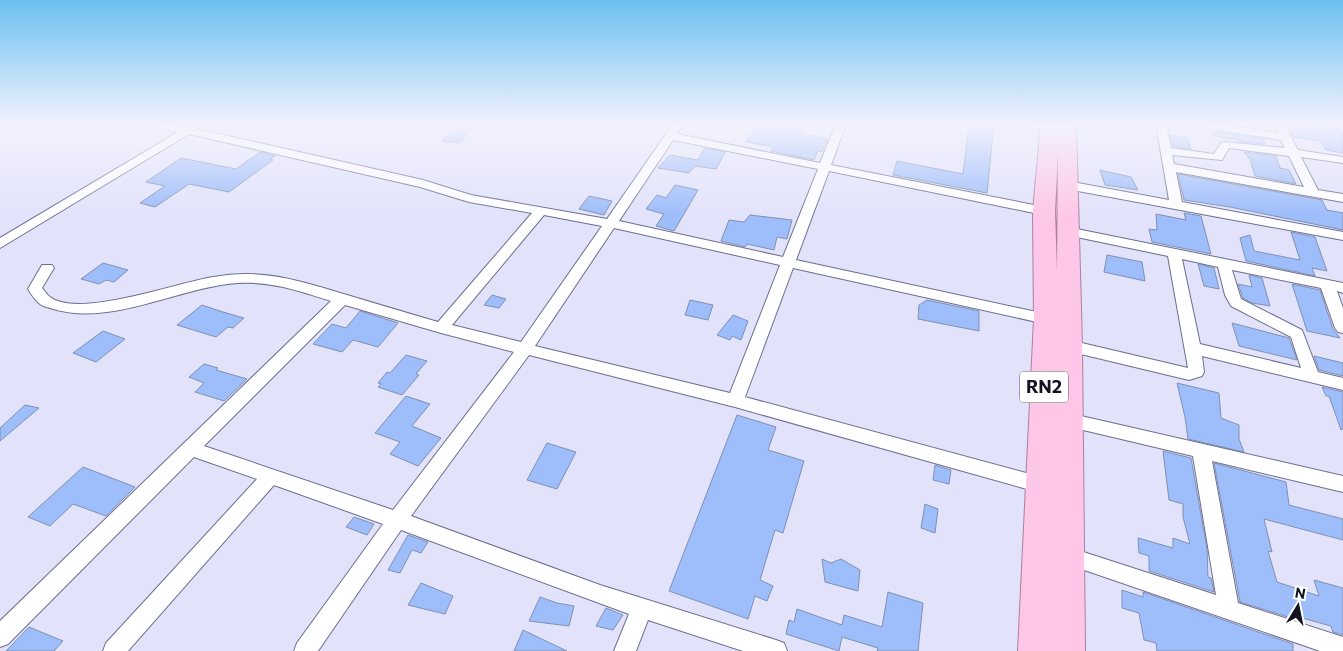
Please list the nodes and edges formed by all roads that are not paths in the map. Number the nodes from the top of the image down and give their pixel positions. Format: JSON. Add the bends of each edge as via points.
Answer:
{"nodes":[{"id":1,"x":148,"y":154,"type":"edge"},
{"id":2,"x":303,"y":154,"type":"edge"},
{"id":3,"x":656,"y":154,"type":"edge"},
{"id":4,"x":759,"y":154,"type":"edge"},
{"id":5,"x":830,"y":154,"type":"edge"},
{"id":6,"x":1047,"y":154,"type":"edge"},
{"id":7,"x":1058,"y":154,"type":"edge"},
{"id":8,"x":1167,"y":154,"type":"edge"},
{"id":9,"x":1191,"y":154,"type":"edge"},
{"id":10,"x":1220,"y":154,"type":"edge"},
{"id":11,"x":1295,"y":154,"type":"edge"},
{"id":12,"x":1304,"y":154,"type":"edge"},
{"id":13,"x":1343,"y":160,"type":"edge"},
{"id":14,"x":1169,"y":167,"type":"junction"},
{"id":15,"x":825,"y":168,"type":"junction"},
{"id":16,"x":1067,"y":185,"type":"junction"},
{"id":17,"x":1343,"y":192,"type":"edge"},
{"id":18,"x":1313,"y":193,"type":"junction"},
{"id":19,"x":1176,"y":206,"type":"junction"},
{"id":20,"x":541,"y":210,"type":"junction"},
{"id":21,"x":1044,"y":211,"type":"junction"},
{"id":22,"x":609,"y":223,"type":"junction"},
{"id":23,"x":1067,"y":231,"type":"junction"},
{"id":24,"x":1343,"y":236,"type":"edge"},
{"id":25,"x":0,"y":244,"type":"edge"},
{"id":26,"x":1174,"y":254,"type":"junction"},
{"id":27,"x":787,"y":263,"type":"junction"},
{"id":28,"x":1224,"y":264,"type":"junction"},
{"id":29,"x":47,"y":268,"type":"dead end"},
{"id":30,"x":1327,"y":285,"type":"junction"},
{"id":31,"x":1343,"y":288,"type":"edge"},
{"id":32,"x":342,"y":299,"type":"junction"},
{"id":33,"x":1046,"y":319,"type":"junction"},
{"id":34,"x":441,"y":328,"type":"junction"},
{"id":35,"x":1343,"y":328,"type":"edge"},
{"id":36,"x":1069,"y":346,"type":"junction"},
{"id":37,"x":1193,"y":348,"type":"junction"},
{"id":38,"x":525,"y":349,"type":"junction"},
{"id":39,"x":1312,"y":377,"type":"junction"},
{"id":40,"x":1343,"y":384,"type":"edge"},
{"id":41,"x":735,"y":401,"type":"junction"},
{"id":42,"x":1068,"y":420,"type":"junction"},
{"id":43,"x":190,"y":448,"type":"junction"},
{"id":44,"x":1201,"y":451,"type":"junction"},
{"id":45,"x":272,"y":475,"type":"junction"},
{"id":46,"x":1343,"y":484,"type":"edge"},
{"id":47,"x":1041,"y":485,"type":"junction"},
{"id":48,"x":397,"y":520,"type":"junction"},
{"id":49,"x":1068,"y":556,"type":"junction"},
{"id":50,"x":642,"y":609,"type":"junction"},
{"id":51,"x":1229,"y":611,"type":"junction"},
{"id":52,"x":0,"y":636,"type":"edge"},
{"id":53,"x":1343,"y":648,"type":"edge"},
{"id":54,"x":114,"y":651,"type":"edge"},
{"id":55,"x":304,"y":651,"type":"edge"},
{"id":56,"x":625,"y":651,"type":"edge"},
{"id":57,"x":776,"y":651,"type":"edge"},
{"id":58,"x":1036,"y":651,"type":"edge"},
{"id":59,"x":1068,"y":651,"type":"edge"}],
"edges":[{"from":1,"to":25,"type":"street"},
{"from":2,"to":20,"type":"street","via":[[469,198]]},
{"from":3,"to":22,"type":"street"},
{"from":4,"to":15,"type":"street"},
{"from":5,"to":15,"type":"street"},
{"from":6,"to":21,"type":"highway","number":"RN2"},
{"from":7,"to":16,"type":"highway","number":"RN2"},
{"from":8,"to":14,"type":"street"},
{"from":9,"to":10,"type":"street","via":[[1218,158]]},
{"from":11,"to":18,"type":"street"},
{"from":12,"to":13,"type":"street"},
{"from":14,"to":18,"type":"street"},
{"from":14,"to":19,"type":"street"},
{"from":15,"to":21,"type":"street"},
{"from":15,"to":27,"type":"street"},
{"from":16,"to":19,"type":"street"},
{"from":16,"to":23,"type":"highway","number":"RN2"},
{"from":17,"to":18,"type":"street"},
{"from":19,"to":24,"type":"street"},
{"from":20,"to":22,"type":"street"},
{"from":20,"to":34,"type":"street"},
{"from":21,"to":33,"type":"highway","number":"RN2"},
{"from":22,"to":27,"type":"street"},
{"from":22,"to":38,"type":"street"},
{"from":23,"to":26,"type":"street"},
{"from":23,"to":36,"type":"highway","number":"RN2"},
{"from":26,"to":28,"type":"street"},
{"from":26,"to":37,"type":"street"},
{"from":27,"to":33,"type":"street"},
{"from":27,"to":41,"type":"street"},
{"from":28,"to":30,"type":"street"},
{"from":28,"to":39,"type":"street","via":[[1236,302],[1297,334]]},
{"from":29,"to":32,"type":"street","via":[[35,289],[38,298],[48,304],[69,308],[108,306],[206,282],[248,278],[282,280]]},
{"from":30,"to":31,"type":"street"},
{"from":30,"to":35,"type":"street"},
{"from":32,"to":34,"type":"street"},
{"from":32,"to":43,"type":"street"},
{"from":33,"to":47,"type":"highway","number":"RN2"},
{"from":34,"to":38,"type":"street"},
{"from":36,"to":37,"type":"street","via":[[1193,374],[1196,364]]},
{"from":36,"to":42,"type":"highway","number":"RN2"},
{"from":37,"to":39,"type":"street"},
{"from":38,"to":41,"type":"street"},
{"from":38,"to":48,"type":"street"},
{"from":39,"to":40,"type":"street"},
{"from":41,"to":47,"type":"street"},
{"from":42,"to":44,"type":"street"},
{"from":42,"to":49,"type":"highway","number":"RN2"},
{"from":43,"to":45,"type":"street"},
{"from":43,"to":52,"type":"street"},
{"from":44,"to":46,"type":"street"},
{"from":44,"to":51,"type":"street"},
{"from":45,"to":48,"type":"street"},
{"from":45,"to":54,"type":"street"},
{"from":47,"to":58,"type":"highway","number":"RN2"},
{"from":48,"to":50,"type":"street"},
{"from":48,"to":55,"type":"street"},
{"from":49,"to":51,"type":"street"},
{"from":49,"to":59,"type":"highway","number":"RN2"},
{"from":50,"to":56,"type":"street"},
{"from":50,"to":57,"type":"street"},
{"from":51,"to":53,"type":"street"}]}
